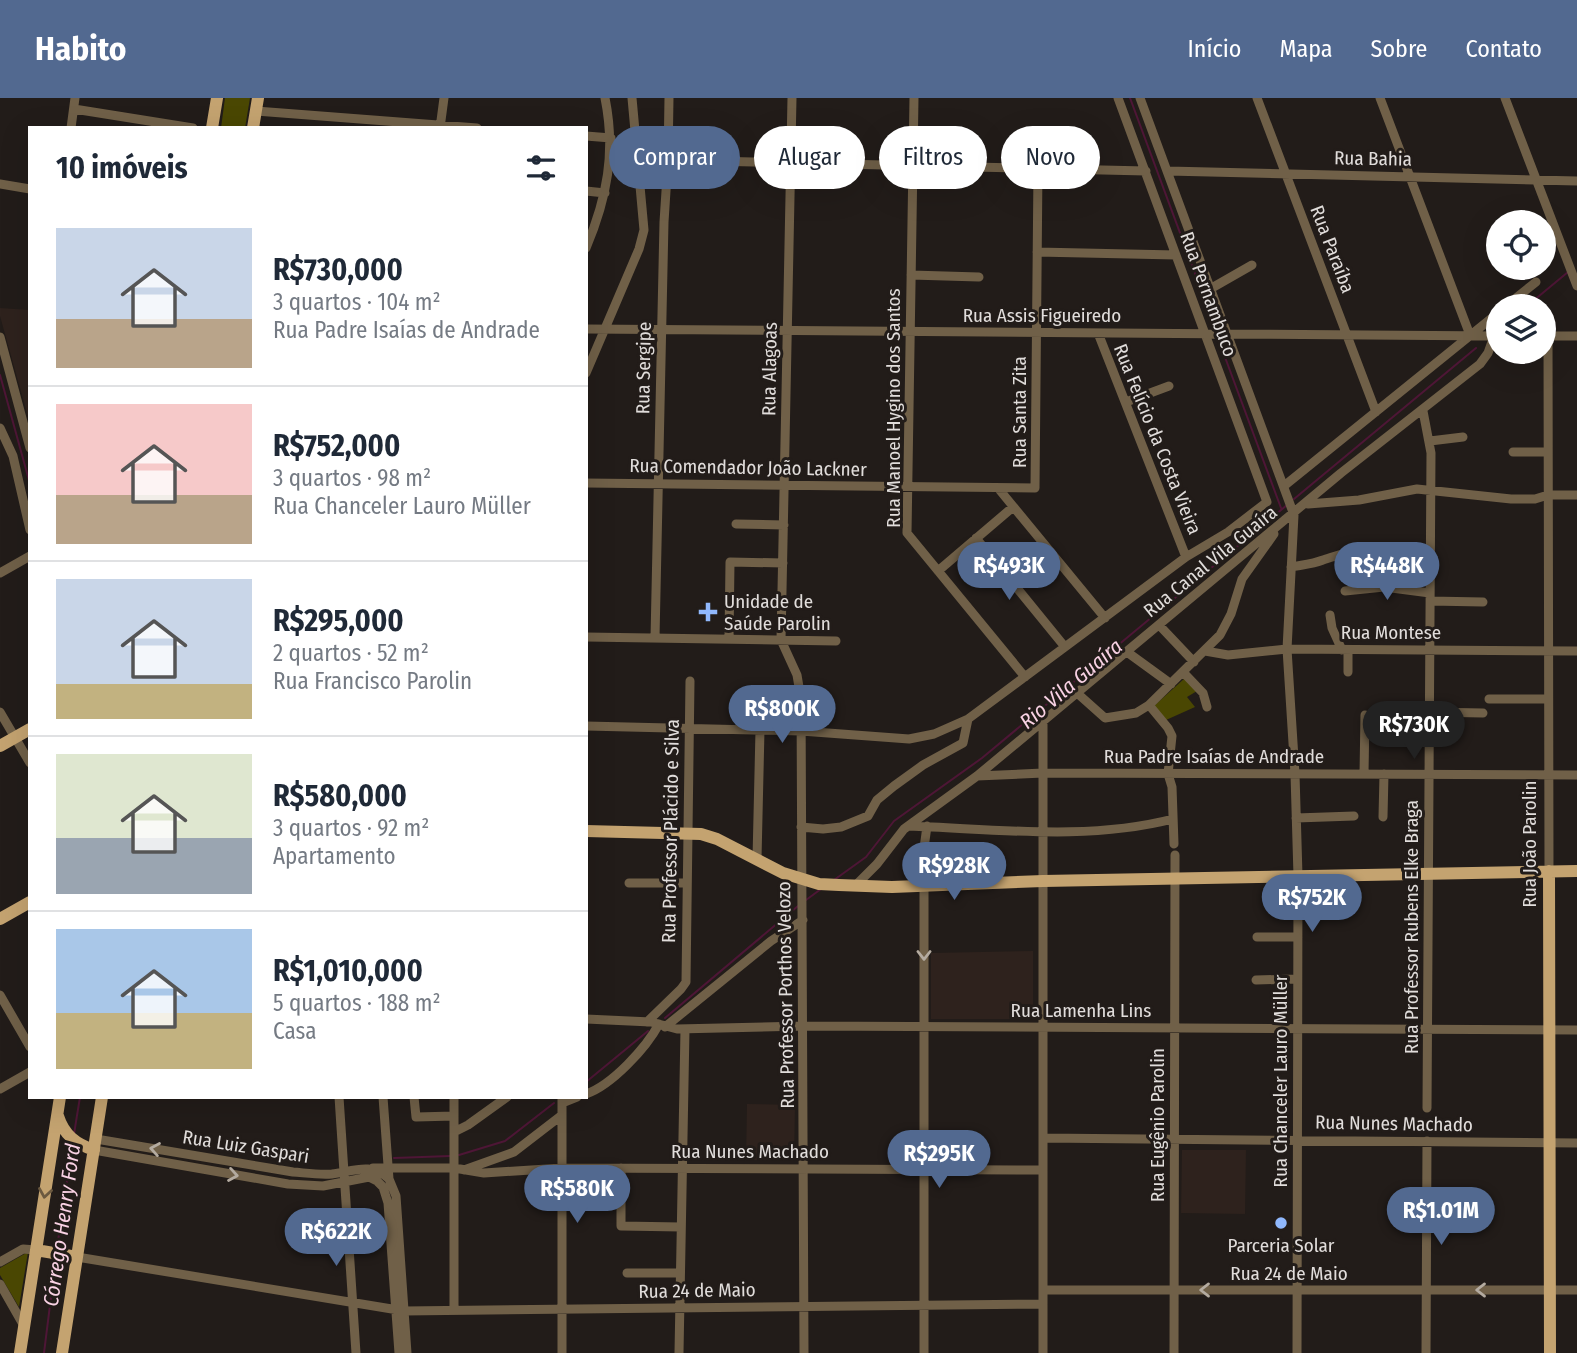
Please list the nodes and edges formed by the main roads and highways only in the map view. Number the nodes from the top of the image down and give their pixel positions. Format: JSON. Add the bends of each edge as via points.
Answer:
{"nodes":[{"id":1,"x":217,"y":98,"type":"edge"},
{"id":2,"x":257,"y":105,"type":"edge"},
{"id":3,"x":212,"y":126,"type":"edge"},
{"id":4,"x":253,"y":126,"type":"edge"},
{"id":5,"x":28,"y":730,"type":"edge"},
{"id":6,"x":0,"y":746,"type":"edge"},
{"id":7,"x":588,"y":831,"type":"edge"},
{"id":8,"x":1549,"y":871,"type":"junction"},
{"id":9,"x":1577,"y":871,"type":"edge"},
{"id":10,"x":28,"y":903,"type":"edge"},
{"id":11,"x":0,"y":919,"type":"edge"},
{"id":12,"x":59,"y":1099,"type":"edge"},
{"id":13,"x":102,"y":1099,"type":"edge"},
{"id":14,"x":59,"y":1118,"type":"junction"},
{"id":15,"x":93,"y":1146,"type":"junction"},
{"id":16,"x":40,"y":1251,"type":"junction"},
{"id":17,"x":74,"y":1256,"type":"junction"},
{"id":18,"x":20,"y":1353,"type":"edge"},
{"id":19,"x":62,"y":1353,"type":"edge"},
{"id":20,"x":1550,"y":1353,"type":"edge"}],
"edges":[{"from":1,"to":3,"type":"main road"},
{"from":2,"to":4,"type":"main road"},
{"from":5,"to":6,"type":"main road"},
{"from":7,"to":8,"type":"main road","via":[[687,832],[717,839],[802,879],[839,886],[1000,878],[1043,881]]},
{"from":8,"to":9,"type":"main road"},
{"from":8,"to":20,"type":"main road","name":"Rua João Parolin"},
{"from":10,"to":11,"type":"main road"},
{"from":12,"to":14,"type":"main road"},
{"from":13,"to":15,"type":"main road"},
{"from":14,"to":15,"type":"main road","via":[[67,1135]]},
{"from":14,"to":16,"type":"main road","one_way":true},
{"from":15,"to":17,"type":"main road"},
{"from":16,"to":17,"type":"main road"},
{"from":16,"to":18,"type":"main road"},
{"from":17,"to":19,"type":"main road"}]}
